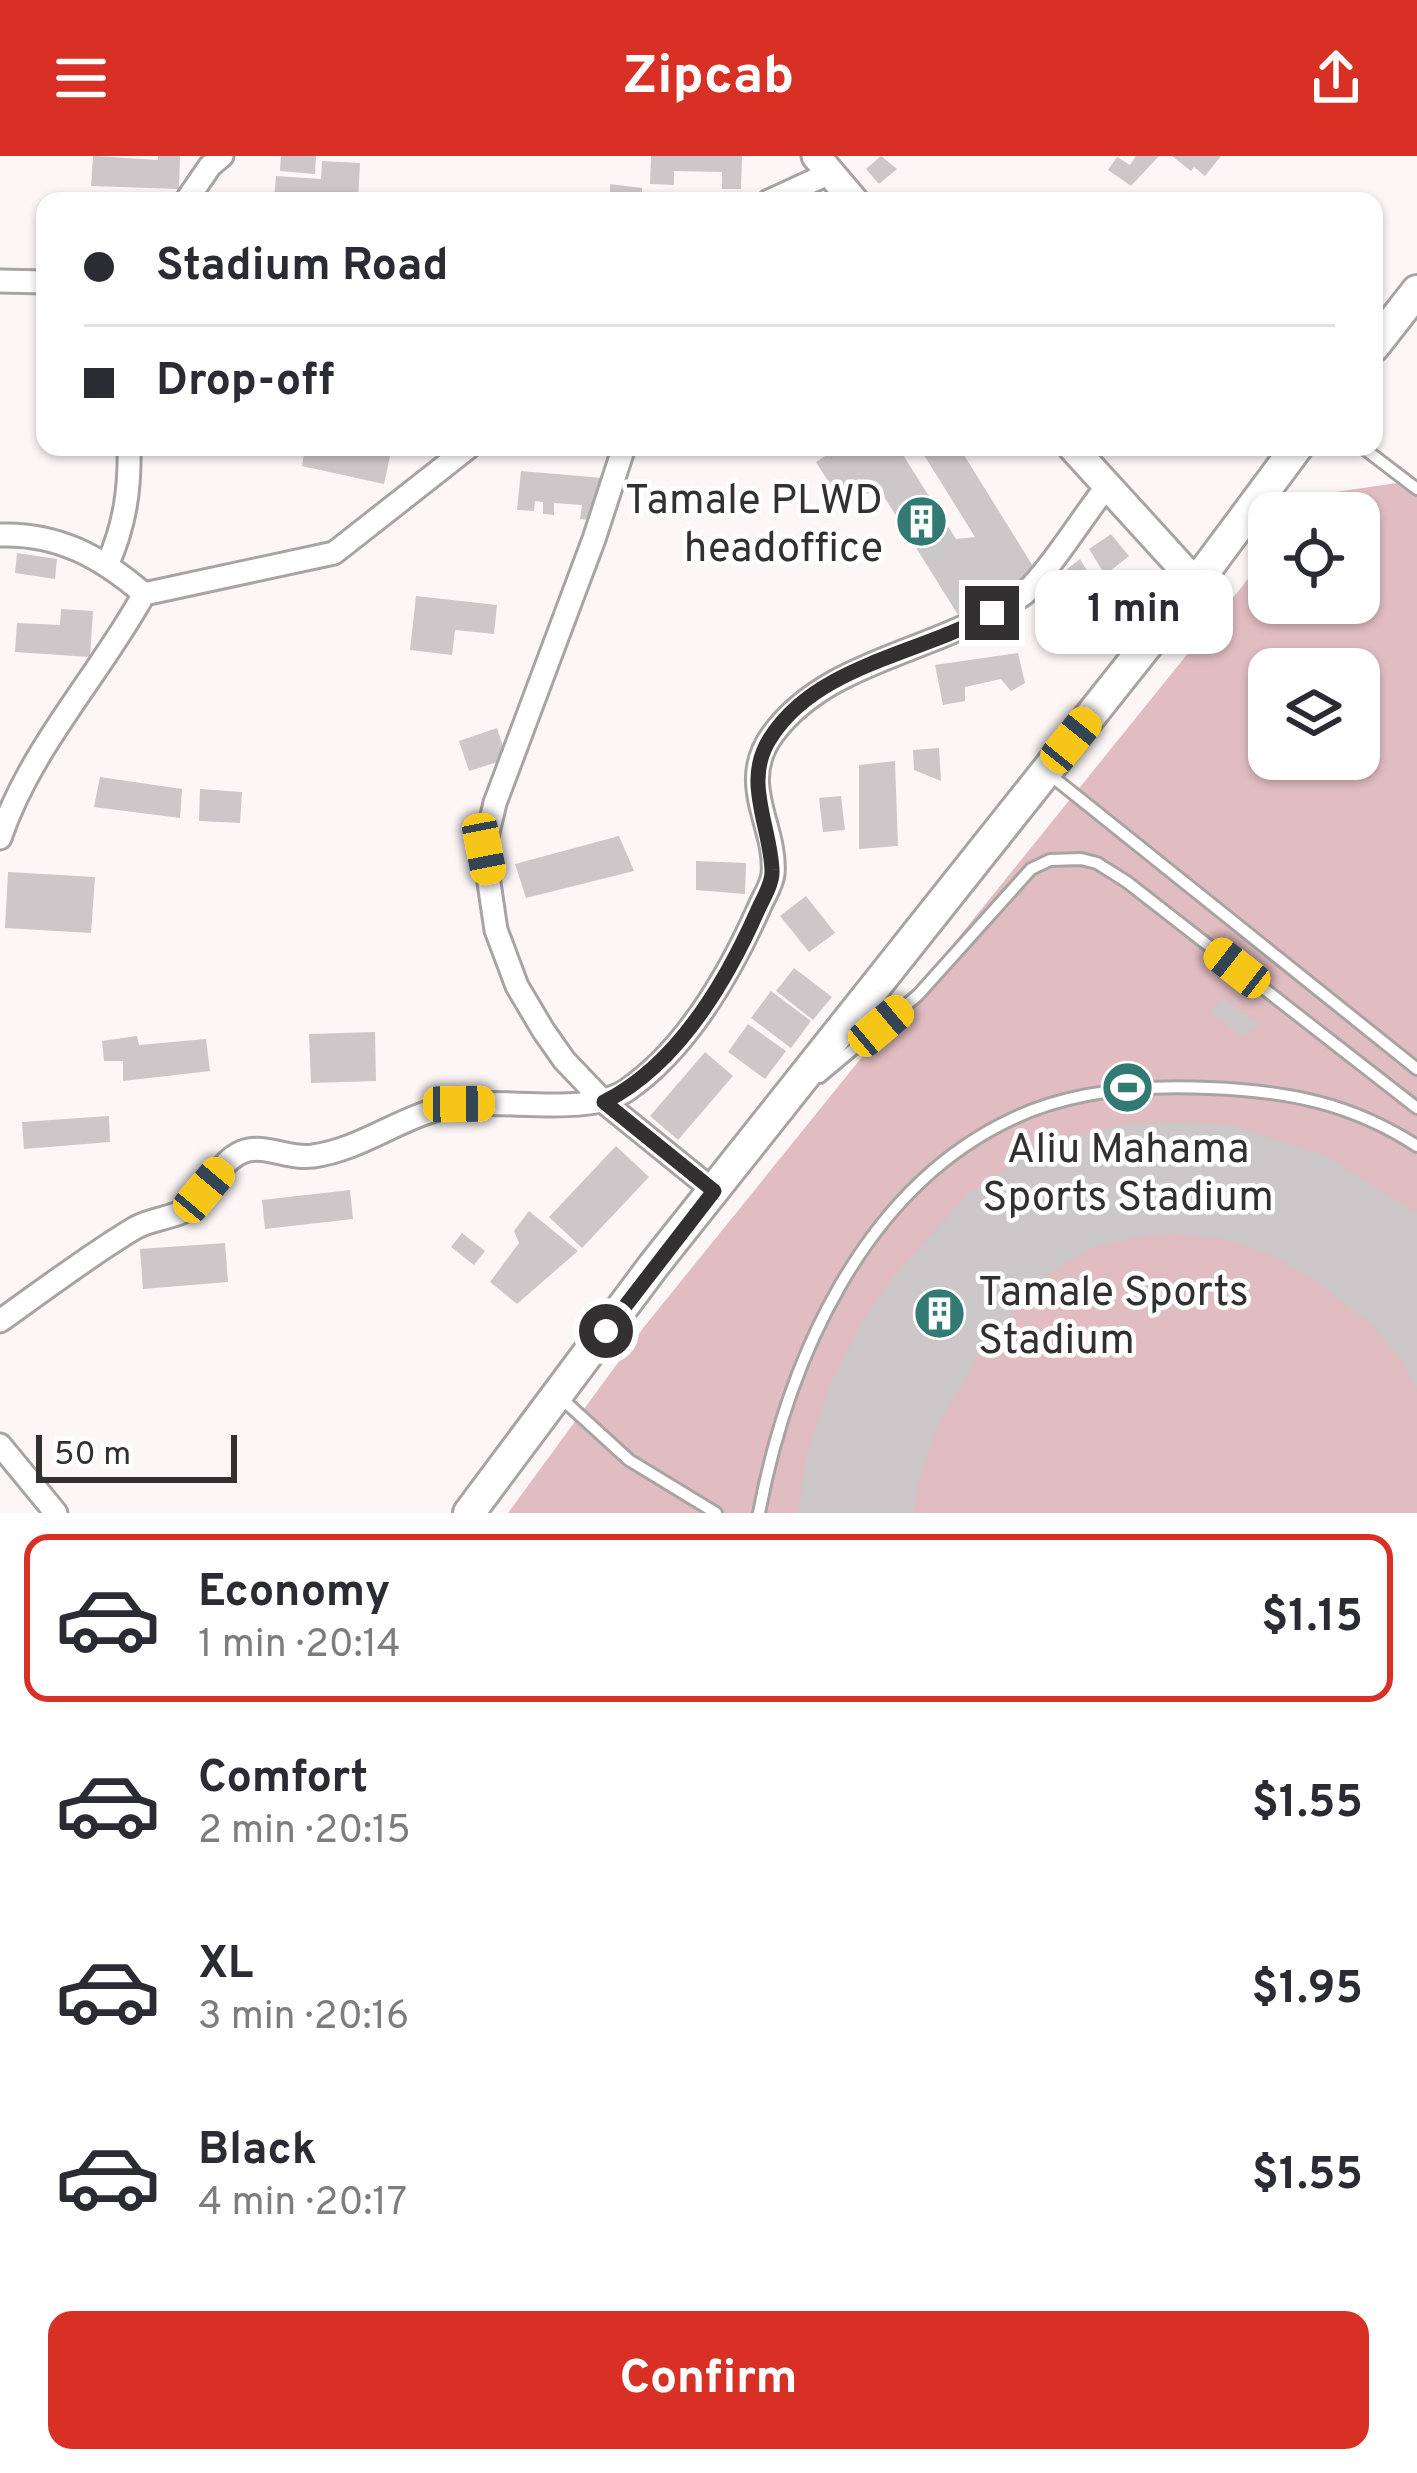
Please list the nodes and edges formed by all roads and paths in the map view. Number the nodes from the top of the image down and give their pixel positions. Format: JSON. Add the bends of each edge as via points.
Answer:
{"nodes":[{"id":1,"x":222,"y":156,"type":"edge"},
{"id":2,"x":823,"y":165,"type":"edge"},
{"id":3,"x":192,"y":192,"type":"edge"},
{"id":4,"x":782,"y":192,"type":"edge"},
{"id":5,"x":846,"y":192,"type":"edge"},
{"id":6,"x":0,"y":281,"type":"edge"},
{"id":7,"x":36,"y":282,"type":"edge"},
{"id":8,"x":1417,"y":291,"type":"edge"},
{"id":9,"x":1383,"y":334,"type":"edge"},
{"id":10,"x":129,"y":456,"type":"edge"},
{"id":11,"x":458,"y":456,"type":"edge"},
{"id":12,"x":621,"y":456,"type":"edge"},
{"id":13,"x":1080,"y":456,"type":"edge"},
{"id":14,"x":1290,"y":456,"type":"edge"},
{"id":15,"x":1374,"y":456,"type":"edge"},
{"id":16,"x":1107,"y":486,"type":"junction"},
{"id":17,"x":1417,"y":489,"type":"edge"},
{"id":18,"x":0,"y":535,"type":"edge"},
{"id":19,"x":108,"y":563,"type":"junction"},
{"id":20,"x":1196,"y":583,"type":"junction"},
{"id":21,"x":144,"y":594,"type":"junction"},
{"id":22,"x":1046,"y":772,"type":"junction"},
{"id":23,"x":0,"y":838,"type":"edge"},
{"id":24,"x":1417,"y":1069,"type":"edge"},
{"id":25,"x":604,"y":1102,"type":"junction"},
{"id":26,"x":1417,"y":1108,"type":"edge"},
{"id":27,"x":771,"y":1118,"type":"junction"},
{"id":28,"x":1417,"y":1146,"type":"edge"},
{"id":29,"x":714,"y":1191,"type":"junction"},
{"id":30,"x":0,"y":1321,"type":"edge"},
{"id":31,"x":558,"y":1396,"type":"junction"},
{"id":32,"x":0,"y":1445,"type":"edge"},
{"id":33,"x":56,"y":1513,"type":"edge"},
{"id":34,"x":469,"y":1513,"type":"edge"},
{"id":35,"x":716,"y":1513,"type":"edge"},
{"id":36,"x":759,"y":1513,"type":"edge"}],
"edges":[{"from":1,"to":3,"type":"street"},
{"from":2,"to":4,"type":"street"},
{"from":2,"to":5,"type":"street"},
{"from":6,"to":7,"type":"street"},
{"from":8,"to":9,"type":"main road"},
{"from":10,"to":19,"type":"street","via":[[122,532]]},
{"from":11,"to":21,"type":"street","via":[[334,553]]},
{"from":12,"to":25,"type":"street","via":[[484,849],[496,930],[518,986],[564,1060]]},
{"from":13,"to":16,"type":"street"},
{"from":14,"to":20,"type":"main road"},
{"from":15,"to":17,"type":"lane"},
{"from":16,"to":20,"type":"street"},
{"from":16,"to":25,"type":"street","via":[[1024,594],[960,632],[824,688],[769,739],[756,796],[773,875],[752,922],[668,1054]]},
{"from":18,"to":19,"type":"street","via":[[71,545]]},
{"from":19,"to":21,"type":"street"},
{"from":20,"to":22,"type":"main road"},
{"from":21,"to":23,"type":"street","via":[[44,746]]},
{"from":22,"to":24,"type":"lane"},
{"from":22,"to":27,"type":"main road"},
{"from":25,"to":29,"type":"street"},
{"from":25,"to":30,"type":"street","via":[[459,1104],[327,1154],[242,1152],[195,1205],[140,1225]]},
{"from":26,"to":27,"type":"lane","via":[[1127,883],[1097,862],[1065,858],[1031,869],[918,995]]},
{"from":27,"to":29,"type":"main road"},
{"from":28,"to":36,"type":"lane","via":[[1334,1105],[1274,1090],[1092,1093],[1013,1118],[958,1152],[895,1208],[846,1271],[786,1406]]},
{"from":29,"to":31,"type":"main road"},
{"from":31,"to":34,"type":"main road"},
{"from":31,"to":35,"type":"lane","via":[[629,1460]]},
{"from":32,"to":33,"type":"street"}]}
